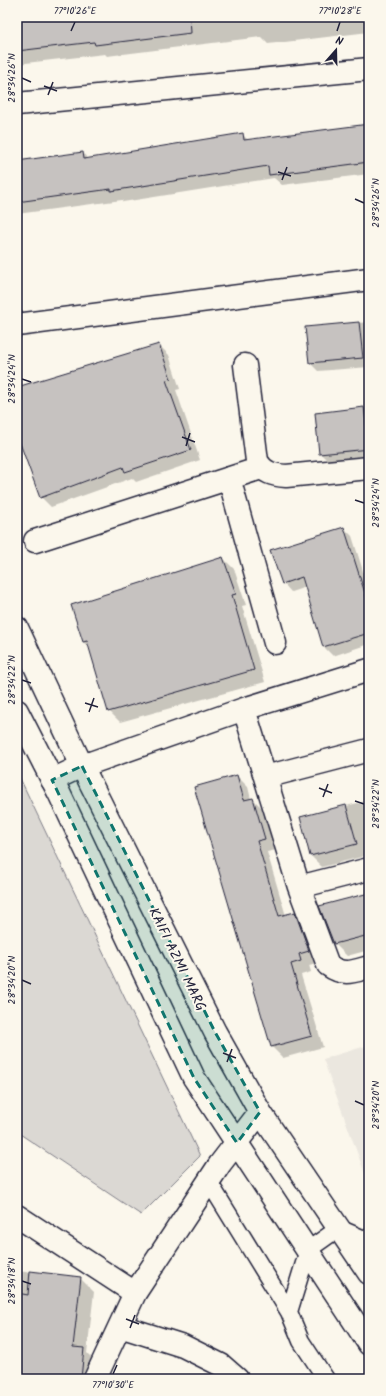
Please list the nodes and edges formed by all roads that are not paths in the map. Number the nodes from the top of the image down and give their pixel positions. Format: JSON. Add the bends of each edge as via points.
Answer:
{"nodes":[{"id":1,"x":369,"y":69,"type":"edge"},
{"id":2,"x":17,"y":104,"type":"edge"},
{"id":3,"x":369,"y":279,"type":"edge"},
{"id":4,"x":17,"y":325,"type":"edge"},
{"id":5,"x":245,"y":365,"type":"dead end"},
{"id":6,"x":261,"y":468,"type":"junction"},
{"id":7,"x":369,"y":468,"type":"edge"},
{"id":8,"x":229,"y":478,"type":"junction"},
{"id":9,"x":35,"y":541,"type":"dead end"},
{"id":10,"x":17,"y":628,"type":"edge"},
{"id":11,"x":275,"y":643,"type":"dead end"},
{"id":12,"x":369,"y":670,"type":"edge"},
{"id":13,"x":244,"y":710,"type":"junction"},
{"id":14,"x":17,"y":711,"type":"edge"},
{"id":15,"x":369,"y":750,"type":"edge"},
{"id":16,"x":82,"y":766,"type":"junction"},
{"id":17,"x":265,"y":777,"type":"junction"},
{"id":18,"x":52,"y":780,"type":"junction"},
{"id":19,"x":369,"y":869,"type":"edge"},
{"id":20,"x":299,"y":887,"type":"junction"},
{"id":21,"x":369,"y":967,"type":"edge"},
{"id":22,"x":260,"y":1112,"type":"junction"},
{"id":23,"x":237,"y":1143,"type":"junction"},
{"id":24,"x":209,"y":1182,"type":"junction"},
{"id":25,"x":17,"y":1216,"type":"edge"},
{"id":26,"x":340,"y":1228,"type":"junction"},
{"id":27,"x":369,"y":1241,"type":"edge"},
{"id":28,"x":308,"y":1250,"type":"junction"},
{"id":29,"x":369,"y":1273,"type":"edge"},
{"id":30,"x":135,"y":1293,"type":"junction"},
{"id":31,"x":289,"y":1312,"type":"junction"},
{"id":32,"x":120,"y":1326,"type":"junction"},
{"id":33,"x":369,"y":1344,"type":"edge"},
{"id":34,"x":95,"y":1379,"type":"edge"},
{"id":35,"x":236,"y":1379,"type":"edge"},
{"id":36,"x":326,"y":1379,"type":"edge"}],
"edges":[{"from":1,"to":2,"type":"street"},
{"from":3,"to":4,"type":"street"},
{"from":5,"to":6,"type":"street","via":[[257,461]]},
{"from":6,"to":7,"type":"street","via":[[273,475],[286,476]]},
{"from":6,"to":8,"type":"street"},
{"from":8,"to":9,"type":"street"},
{"from":8,"to":11,"type":"street"},
{"from":10,"to":16,"type":"street","name":"KAIFI AZMI MARG"},
{"from":12,"to":13,"type":"street"},
{"from":13,"to":16,"type":"street"},
{"from":13,"to":17,"type":"street"},
{"from":14,"to":18,"type":"street"},
{"from":15,"to":17,"type":"street"},
{"from":16,"to":18,"type":"street"},
{"from":16,"to":22,"type":"street","name":"KAIFI AZMI MARG","via":[[215,1032]]},
{"from":17,"to":20,"type":"street"},
{"from":18,"to":23,"type":"street","via":[[194,1078]]},
{"from":19,"to":20,"type":"street"},
{"from":20,"to":21,"type":"street","via":[[328,965],[343,972]]},
{"from":22,"to":23,"type":"street"},
{"from":22,"to":26,"type":"street","name":"KAIFI AZMI MARG"},
{"from":23,"to":24,"type":"street"},
{"from":23,"to":28,"type":"street"},
{"from":24,"to":30,"type":"street"},
{"from":24,"to":31,"type":"lane"},
{"from":25,"to":30,"type":"street"},
{"from":26,"to":27,"type":"lane"},
{"from":26,"to":28,"type":"lane"},
{"from":26,"to":29,"type":"street","name":"KAIFI AZMI MARG"},
{"from":28,"to":31,"type":"lane"},
{"from":28,"to":33,"type":"street"},
{"from":30,"to":32,"type":"street"},
{"from":31,"to":36,"type":"lane","via":[[301,1341]]},
{"from":32,"to":34,"type":"street"},
{"from":32,"to":35,"type":"street","via":[[183,1346],[221,1365]]}]}
